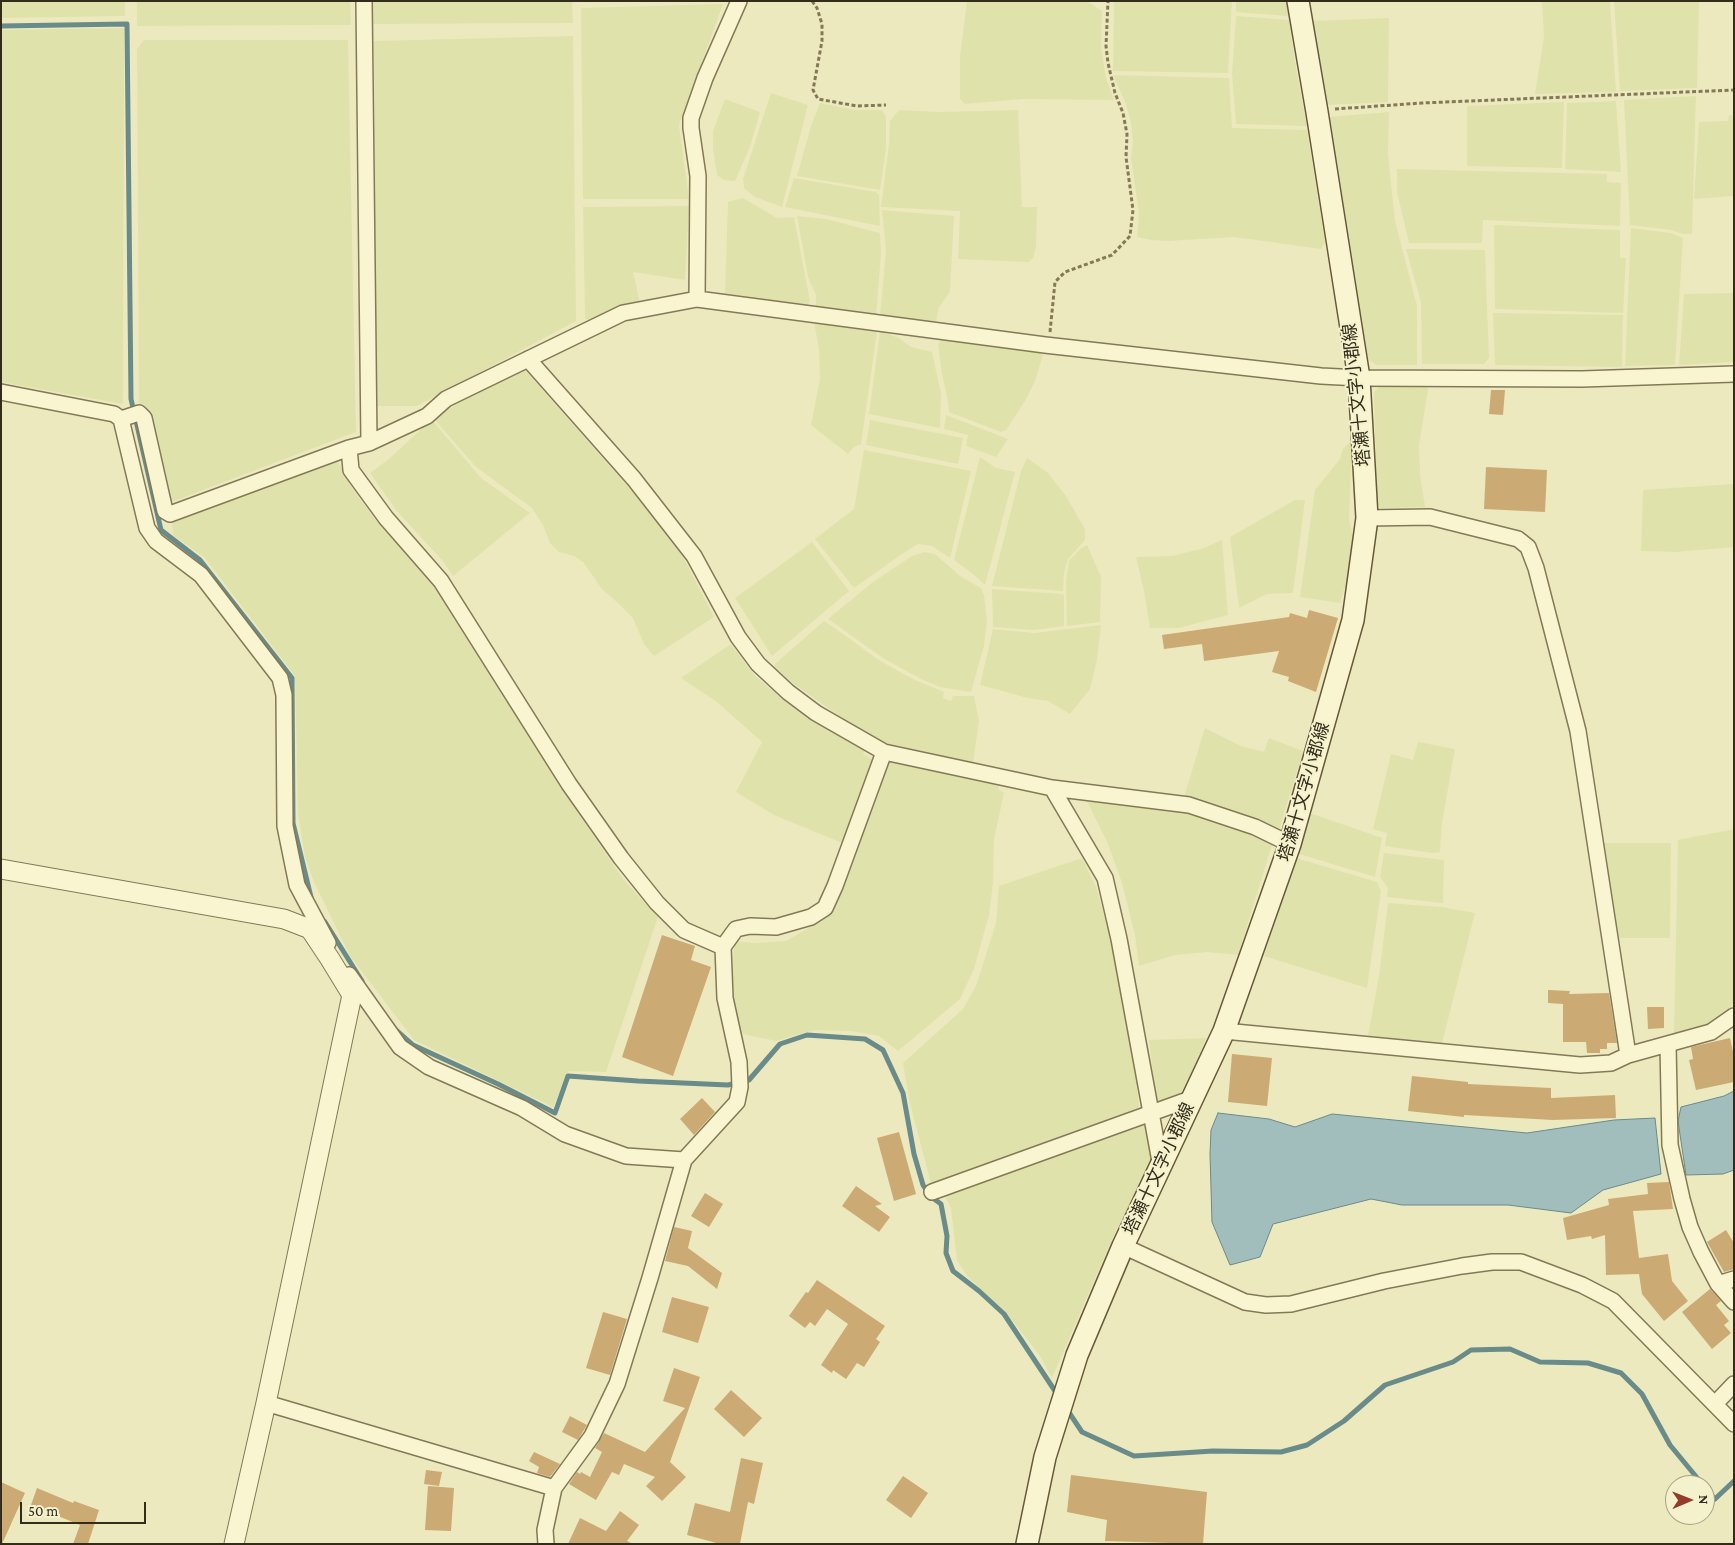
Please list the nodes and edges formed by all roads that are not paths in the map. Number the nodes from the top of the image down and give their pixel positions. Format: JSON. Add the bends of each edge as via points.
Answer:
{"nodes":[{"id":1,"x":364,"y":1,"type":"edge"},
{"id":2,"x":739,"y":1,"type":"edge"},
{"id":3,"x":1298,"y":1,"type":"edge"},
{"id":4,"x":697,"y":299,"type":"junction"},
{"id":5,"x":528,"y":359,"type":"junction"},
{"id":6,"x":1734,"y":374,"type":"edge"},
{"id":7,"x":1359,"y":378,"type":"junction"},
{"id":8,"x":1,"y":392,"type":"edge"},
{"id":9,"x":122,"y":419,"type":"junction"},
{"id":10,"x":369,"y":443,"type":"junction"},
{"id":11,"x":349,"y":448,"type":"junction"},
{"id":12,"x":1367,"y":518,"type":"junction"},
{"id":13,"x":884,"y":752,"type":"junction"},
{"id":14,"x":1052,"y":788,"type":"junction"},
{"id":15,"x":1290,"y":844,"type":"junction"},
{"id":16,"x":1,"y":868,"type":"edge"},
{"id":17,"x":723,"y":947,"type":"junction"},
{"id":18,"x":333,"y":957,"type":"junction"},
{"id":19,"x":1734,"y":1016,"type":"edge"},
{"id":20,"x":1224,"y":1031,"type":"junction"},
{"id":21,"x":1668,"y":1044,"type":"junction"},
{"id":22,"x":1628,"y":1055,"type":"junction"},
{"id":23,"x":1193,"y":1098,"type":"junction"},
{"id":24,"x":1151,"y":1114,"type":"junction"},
{"id":25,"x":684,"y":1160,"type":"junction"},
{"id":26,"x":1161,"y":1167,"type":"junction"},
{"id":27,"x":932,"y":1192,"type":"dead end"},
{"id":28,"x":1123,"y":1246,"type":"junction"},
{"id":29,"x":1734,"y":1280,"type":"edge"},
{"id":30,"x":1718,"y":1284,"type":"junction"},
{"id":31,"x":1734,"y":1302,"type":"edge"},
{"id":32,"x":1734,"y":1384,"type":"edge"},
{"id":33,"x":266,"y":1403,"type":"junction"},
{"id":34,"x":1715,"y":1404,"type":"junction"},
{"id":35,"x":1734,"y":1424,"type":"edge"},
{"id":36,"x":554,"y":1488,"type":"junction"},
{"id":37,"x":234,"y":1544,"type":"edge"},
{"id":38,"x":546,"y":1544,"type":"edge"},
{"id":39,"x":1027,"y":1544,"type":"edge"}],
"edges":[{"from":1,"to":10,"type":"street"},
{"from":2,"to":4,"type":"street","via":[[691,118],[698,176]]},
{"from":3,"to":7,"type":"main road","name":"塔瀬十文字小郡線"},
{"from":4,"to":5,"type":"street","via":[[623,313]]},
{"from":4,"to":7,"type":"street","via":[[1045,345]]},
{"from":5,"to":10,"type":"street","via":[[446,399],[427,416]]},
{"from":5,"to":13,"type":"street","via":[[634,479],[694,556],[738,637],[758,664],[816,713]]},
{"from":6,"to":7,"type":"street","via":[[1582,379]]},
{"from":7,"to":12,"type":"main road","name":"塔瀬十文字小郡線"},
{"from":8,"to":9,"type":"street","via":[[114,414]]},
{"from":9,"to":11,"type":"street","via":[[138,413],[144,418],[165,511],[170,514]]},
{"from":9,"to":18,"type":"street","via":[[147,528],[156,541],[200,575],[280,678],[284,695],[285,826],[298,885]]},
{"from":10,"to":11,"type":"street"},
{"from":11,"to":17,"type":"street","via":[[351,470],[386,518],[442,581],[569,784],[621,858],[657,903],[684,930]]},
{"from":12,"to":15,"type":"main road","name":"塔瀬十文字小郡線","via":[[1353,620]]},
{"from":12,"to":22,"type":"street","via":[[1430,517],[1518,539],[1528,547],[1578,731]]},
{"from":13,"to":14,"type":"street"},
{"from":13,"to":17,"type":"street","via":[[825,908],[811,917],[776,927],[736,929]]},
{"from":14,"to":15,"type":"street","via":[[1189,805],[1255,827]]},
{"from":14,"to":24,"type":"street","via":[[1105,878]]},
{"from":15,"to":20,"type":"main road","name":"塔瀬十文字小郡線"},
{"from":16,"to":18,"type":"street","via":[[284,919],[310,929]]},
{"from":17,"to":25,"type":"street","via":[[726,998],[740,1062],[740,1087],[737,1102]]},
{"from":18,"to":25,"type":"street","via":[[400,1047],[429,1067],[522,1108],[565,1134],[626,1156]]},
{"from":18,"to":33,"type":"street","via":[[352,996]]},
{"from":19,"to":21,"type":"street","via":[[1711,1032]]},
{"from":20,"to":22,"type":"street","via":[[1580,1065],[1611,1063]]},
{"from":20,"to":23,"type":"main road","name":"塔瀬十文字小郡線"},
{"from":21,"to":22,"type":"street"},
{"from":21,"to":30,"type":"street","via":[[1670,1144],[1690,1227]]},
{"from":23,"to":24,"type":"street"},
{"from":23,"to":26,"type":"main road","name":"塔瀬十文字小郡線"},
{"from":24,"to":26,"type":"street"},
{"from":24,"to":27,"type":"street"},
{"from":25,"to":36,"type":"street","via":[[617,1384],[592,1436]]},
{"from":26,"to":28,"type":"main road","name":"塔瀬十文字小郡線"},
{"from":28,"to":34,"type":"street","via":[[1245,1302],[1266,1305],[1291,1304],[1462,1266],[1521,1262],[1582,1285],[1613,1301]]},
{"from":28,"to":39,"type":"main road","name":"塔瀬十文字小郡線","via":[[1074,1364],[1045,1457]]},
{"from":29,"to":30,"type":"street"},
{"from":30,"to":31,"type":"street"},
{"from":32,"to":34,"type":"street"},
{"from":33,"to":36,"type":"street"},
{"from":33,"to":37,"type":"street"},
{"from":34,"to":35,"type":"street"},
{"from":36,"to":38,"type":"street","via":[[545,1530]]}]}
